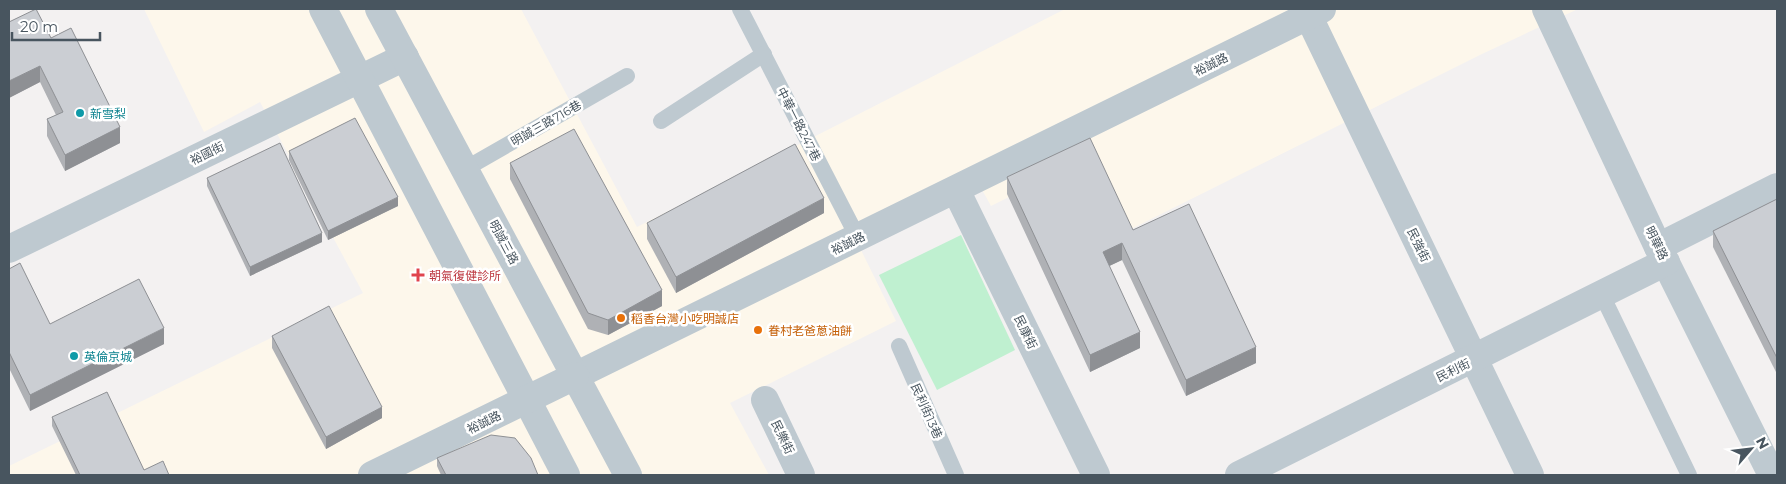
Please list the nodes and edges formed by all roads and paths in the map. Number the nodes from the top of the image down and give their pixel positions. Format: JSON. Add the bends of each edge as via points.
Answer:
{"nodes":[{"id":1,"x":323,"y":9,"type":"edge"},
{"id":2,"x":379,"y":9,"type":"edge"},
{"id":3,"x":740,"y":9,"type":"edge"},
{"id":4,"x":1546,"y":9,"type":"edge"},
{"id":5,"x":1315,"y":12,"type":"edge"},
{"id":6,"x":764,"y":54,"type":"junction"},
{"id":7,"x":405,"y":57,"type":"junction"},
{"id":8,"x":627,"y":76,"type":"dead end"},
{"id":9,"x":358,"y":79,"type":"junction"},
{"id":10,"x":660,"y":122,"type":"dead end"},
{"id":11,"x":465,"y":169,"type":"junction"},
{"id":12,"x":1777,"y":187,"type":"edge"},
{"id":13,"x":956,"y":190,"type":"junction"},
{"id":14,"x":858,"y":238,"type":"junction"},
{"id":15,"x":9,"y":249,"type":"edge"},
{"id":16,"x":1662,"y":255,"type":"junction"},
{"id":17,"x":1602,"y":294,"type":"junction"},
{"id":18,"x":898,"y":346,"type":"dead end"},
{"id":19,"x":1474,"y":359,"type":"junction"},
{"id":20,"x":575,"y":376,"type":"junction"},
{"id":21,"x":764,"y":400,"type":"dead end"},
{"id":22,"x":526,"y":401,"type":"junction"},
{"id":23,"x":1767,"y":439,"type":"edge"},
{"id":24,"x":372,"y":475,"type":"edge"},
{"id":25,"x":566,"y":475,"type":"edge"},
{"id":26,"x":628,"y":475,"type":"edge"},
{"id":27,"x":801,"y":475,"type":"edge"},
{"id":28,"x":956,"y":475,"type":"edge"},
{"id":29,"x":1096,"y":475,"type":"edge"},
{"id":30,"x":1239,"y":475,"type":"edge"},
{"id":31,"x":1530,"y":475,"type":"edge"},
{"id":32,"x":1689,"y":475,"type":"edge"},
{"id":33,"x":1772,"y":475,"type":"edge"}],
"edges":[{"from":1,"to":9,"type":"street"},
{"from":2,"to":7,"type":"street","name":"明誠三路"},
{"from":3,"to":6,"type":"lane","name":"中華一路247巷"},
{"from":4,"to":16,"type":"street","name":"明華路"},
{"from":5,"to":13,"type":"street","name":"裕誠路"},
{"from":5,"to":19,"type":"street","name":"民強街"},
{"from":6,"to":10,"type":"lane"},
{"from":6,"to":14,"type":"lane","name":"中華一路247巷"},
{"from":7,"to":9,"type":"street","name":"裕國街"},
{"from":7,"to":11,"type":"street","name":"明誠三路"},
{"from":8,"to":11,"type":"lane","name":"明誠三路716巷"},
{"from":9,"to":15,"type":"street","name":"裕國街"},
{"from":9,"to":22,"type":"street"},
{"from":11,"to":20,"type":"street","name":"明誠三路"},
{"from":12,"to":16,"type":"street","name":"民利街"},
{"from":13,"to":14,"type":"street","name":"裕誠路"},
{"from":13,"to":29,"type":"street","name":"民康街"},
{"from":14,"to":20,"type":"street","name":"裕誠路"},
{"from":16,"to":17,"type":"street","name":"民利街"},
{"from":16,"to":23,"type":"street","name":"明華路"},
{"from":17,"to":19,"type":"street","name":"民利街"},
{"from":17,"to":32,"type":"lane"},
{"from":18,"to":28,"type":"lane","name":"民利街13巷"},
{"from":19,"to":30,"type":"street","name":"民利街"},
{"from":19,"to":31,"type":"street","name":"民強街"},
{"from":20,"to":22,"type":"street","name":"裕誠路"},
{"from":20,"to":26,"type":"street","name":"明誠三路"},
{"from":21,"to":27,"type":"street","name":"民樂街"},
{"from":22,"to":24,"type":"street","name":"裕誠路"},
{"from":22,"to":25,"type":"street"},
{"from":23,"to":33,"type":"street","name":"明華路"}]}
